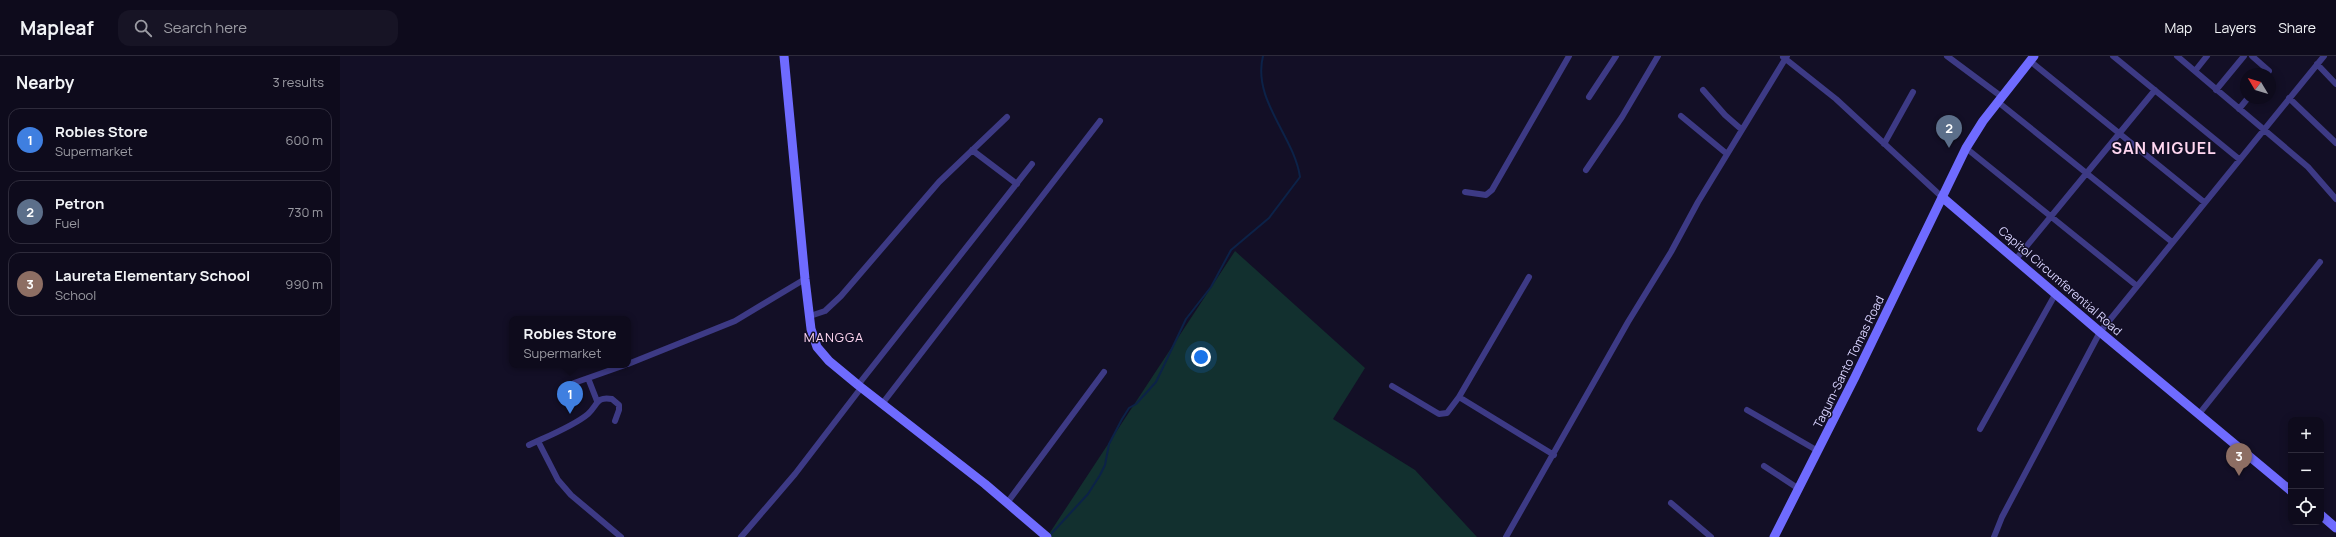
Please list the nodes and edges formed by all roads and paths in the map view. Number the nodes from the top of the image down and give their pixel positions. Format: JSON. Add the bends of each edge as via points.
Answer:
{"nodes":[{"id":1,"x":784,"y":56,"type":"edge"},
{"id":2,"x":1569,"y":56,"type":"edge"},
{"id":3,"x":1616,"y":56,"type":"edge"},
{"id":4,"x":1658,"y":56,"type":"edge"},
{"id":5,"x":1947,"y":56,"type":"edge"},
{"id":6,"x":2113,"y":56,"type":"edge"},
{"id":7,"x":2177,"y":56,"type":"edge"},
{"id":8,"x":2208,"y":56,"type":"edge"},
{"id":9,"x":2244,"y":56,"type":"edge"},
{"id":10,"x":2252,"y":56,"type":"edge"},
{"id":11,"x":1785,"y":57,"type":"edge"},
{"id":12,"x":2032,"y":58,"type":"edge"},
{"id":13,"x":2320,"y":59,"type":"edge"},
{"id":14,"x":2266,"y":68,"type":"edge"},
{"id":15,"x":2195,"y":71,"type":"junction"},
{"id":16,"x":2336,"y":84,"type":"edge"},
{"id":17,"x":1703,"y":90,"type":"dead end"},
{"id":18,"x":2155,"y":90,"type":"junction"},
{"id":19,"x":2216,"y":90,"type":"junction"},
{"id":20,"x":1913,"y":92,"type":"dead end"},
{"id":21,"x":1590,"y":97,"type":"dead end"},
{"id":22,"x":2289,"y":98,"type":"junction"},
{"id":23,"x":2000,"y":99,"type":"junction"},
{"id":24,"x":2243,"y":104,"type":"edge"},
{"id":25,"x":2239,"y":109,"type":"junction"},
{"id":26,"x":1681,"y":116,"type":"dead end"},
{"id":27,"x":1007,"y":117,"type":"dead end"},
{"id":28,"x":1100,"y":121,"type":"dead end"},
{"id":29,"x":1741,"y":129,"type":"junction"},
{"id":30,"x":2263,"y":129,"type":"junction"},
{"id":31,"x":2119,"y":133,"type":"junction"},
{"id":32,"x":2336,"y":143,"type":"edge"},
{"id":33,"x":1884,"y":144,"type":"junction"},
{"id":34,"x":1966,"y":148,"type":"junction"},
{"id":35,"x":972,"y":150,"type":"junction"},
{"id":36,"x":1727,"y":154,"type":"junction"},
{"id":37,"x":2239,"y":159,"type":"junction"},
{"id":38,"x":1032,"y":164,"type":"dead end"},
{"id":39,"x":1586,"y":170,"type":"dead end"},
{"id":40,"x":2086,"y":173,"type":"junction"},
{"id":41,"x":1017,"y":184,"type":"junction"},
{"id":42,"x":1465,"y":192,"type":"dead end"},
{"id":43,"x":1942,"y":196,"type":"junction"},
{"id":44,"x":2336,"y":199,"type":"edge"},
{"id":45,"x":2204,"y":202,"type":"junction"},
{"id":46,"x":2051,"y":216,"type":"junction"},
{"id":47,"x":2172,"y":242,"type":"junction"},
{"id":48,"x":2016,"y":259,"type":"junction"},
{"id":49,"x":2320,"y":262,"type":"dead end"},
{"id":50,"x":1529,"y":277,"type":"dead end"},
{"id":51,"x":805,"y":279,"type":"junction"},
{"id":52,"x":2137,"y":286,"type":"junction"},
{"id":53,"x":2056,"y":293,"type":"junction"},
{"id":54,"x":810,"y":316,"type":"junction"},
{"id":55,"x":2100,"y":332,"type":"junction"},
{"id":56,"x":631,"y":363,"type":"edge"},
{"id":57,"x":616,"y":368,"type":"edge"},
{"id":58,"x":1104,"y":372,"type":"dead end"},
{"id":59,"x":588,"y":378,"type":"junction"},
{"id":60,"x":574,"y":382,"type":"dead end"},
{"id":61,"x":859,"y":386,"type":"junction"},
{"id":62,"x":1392,"y":386,"type":"dead end"},
{"id":63,"x":1459,"y":397,"type":"junction"},
{"id":64,"x":597,"y":401,"type":"junction"},
{"id":65,"x":882,"y":404,"type":"junction"},
{"id":66,"x":1747,"y":410,"type":"dead end"},
{"id":67,"x":2199,"y":414,"type":"junction"},
{"id":68,"x":615,"y":421,"type":"dead end"},
{"id":69,"x":1980,"y":429,"type":"dead end"},
{"id":70,"x":538,"y":441,"type":"junction"},
{"id":71,"x":529,"y":445,"type":"dead end"},
{"id":72,"x":1818,"y":451,"type":"junction"},
{"id":73,"x":1554,"y":455,"type":"junction"},
{"id":74,"x":1764,"y":466,"type":"dead end"},
{"id":75,"x":1798,"y":489,"type":"junction"},
{"id":76,"x":2289,"y":489,"type":"edge"},
{"id":77,"x":1007,"y":503,"type":"junction"},
{"id":78,"x":1671,"y":503,"type":"dead end"},
{"id":79,"x":2324,"y":518,"type":"edge"},
{"id":80,"x":2336,"y":528,"type":"edge"},
{"id":81,"x":621,"y":537,"type":"edge"},
{"id":82,"x":741,"y":537,"type":"edge"},
{"id":83,"x":1047,"y":537,"type":"edge"},
{"id":84,"x":1506,"y":537,"type":"edge"},
{"id":85,"x":1711,"y":537,"type":"edge"},
{"id":86,"x":1774,"y":537,"type":"edge"},
{"id":87,"x":1994,"y":537,"type":"edge"}],
"edges":[{"from":1,"to":51,"type":"main road"},
{"from":2,"to":42,"type":"street","via":[[1492,190],[1486,195]]},
{"from":3,"to":21,"type":"street"},
{"from":4,"to":39,"type":"street"},
{"from":5,"to":23,"type":"street"},
{"from":6,"to":18,"type":"street"},
{"from":7,"to":15,"type":"street"},
{"from":8,"to":15,"type":"street"},
{"from":9,"to":19,"type":"street"},
{"from":10,"to":14,"type":"street"},
{"from":11,"to":29,"type":"street"},
{"from":11,"to":33,"type":"street","via":[[1836,99]]},
{"from":12,"to":23,"type":"main road"},
{"from":12,"to":31,"type":"street"},
{"from":13,"to":16,"type":"street"},
{"from":13,"to":22,"type":"street"},
{"from":15,"to":19,"type":"street"},
{"from":17,"to":29,"type":"street"},
{"from":18,"to":31,"type":"street"},
{"from":18,"to":37,"type":"street"},
{"from":19,"to":25,"type":"street"},
{"from":20,"to":33,"type":"street"},
{"from":22,"to":30,"type":"street"},
{"from":22,"to":32,"type":"street"},
{"from":23,"to":34,"type":"main road"},
{"from":23,"to":40,"type":"street"},
{"from":24,"to":25,"type":"street"},
{"from":25,"to":30,"type":"street"},
{"from":26,"to":36,"type":"street"},
{"from":27,"to":35,"type":"street"},
{"from":28,"to":65,"type":"street"},
{"from":29,"to":36,"type":"street"},
{"from":30,"to":37,"type":"street"},
{"from":30,"to":44,"type":"street","via":[[2308,167]]},
{"from":31,"to":40,"type":"street"},
{"from":31,"to":45,"type":"street"},
{"from":33,"to":43,"type":"street"},
{"from":34,"to":43,"type":"main road"},
{"from":34,"to":46,"type":"street"},
{"from":35,"to":41,"type":"street"},
{"from":35,"to":54,"type":"street","via":[[939,182],[841,296],[825,311]]},
{"from":36,"to":73,"type":"street","via":[[1628,322]]},
{"from":37,"to":45,"type":"street"},
{"from":38,"to":41,"type":"street"},
{"from":40,"to":46,"type":"street"},
{"from":40,"to":47,"type":"street"},
{"from":41,"to":61,"type":"street"},
{"from":43,"to":48,"type":"main road","name":"Capitol Circumferential Road"},
{"from":43,"to":72,"type":"main road","name":"Tagum-Santo Tomas Road"},
{"from":45,"to":47,"type":"street"},
{"from":46,"to":48,"type":"street"},
{"from":46,"to":52,"type":"street"},
{"from":47,"to":52,"type":"street"},
{"from":48,"to":53,"type":"main road","name":"Capitol Circumferential Road"},
{"from":49,"to":67,"type":"street"},
{"from":50,"to":63,"type":"street"},
{"from":51,"to":54,"type":"main road"},
{"from":51,"to":56,"type":"street","via":[[735,321]]},
{"from":52,"to":55,"type":"street"},
{"from":53,"to":55,"type":"main road","name":"Capitol Circumferential Road"},
{"from":53,"to":69,"type":"street"},
{"from":54,"to":61,"type":"main road","via":[[817,347],[828,361]]},
{"from":55,"to":67,"type":"main road","name":"Capitol Circumferential Road"},
{"from":55,"to":87,"type":"street","via":[[2002,517]]},
{"from":57,"to":59,"type":"street"},
{"from":58,"to":77,"type":"street"},
{"from":59,"to":60,"type":"street"},
{"from":59,"to":64,"type":"street"},
{"from":61,"to":65,"type":"main road"},
{"from":61,"to":82,"type":"street","via":[[795,474]]},
{"from":62,"to":63,"type":"street","via":[[1439,414],[1447,413]]},
{"from":63,"to":73,"type":"street"},
{"from":64,"to":68,"type":"street","via":[[608,398],[616,401],[619,410]]},
{"from":64,"to":70,"type":"street","via":[[586,415]]},
{"from":65,"to":77,"type":"main road"},
{"from":66,"to":72,"type":"street"},
{"from":67,"to":76,"type":"main road","name":"Capitol Circumferential Road"},
{"from":70,"to":71,"type":"street"},
{"from":70,"to":81,"type":"street","via":[[558,480],[575,499]]},
{"from":72,"to":75,"type":"main road","name":"Tagum-Santo Tomas Road"},
{"from":73,"to":84,"type":"street"},
{"from":74,"to":75,"type":"street"},
{"from":75,"to":86,"type":"main road","name":"Tagum-Santo Tomas Road"},
{"from":77,"to":83,"type":"main road"},
{"from":78,"to":85,"type":"street"},
{"from":79,"to":80,"type":"main road"}]}
